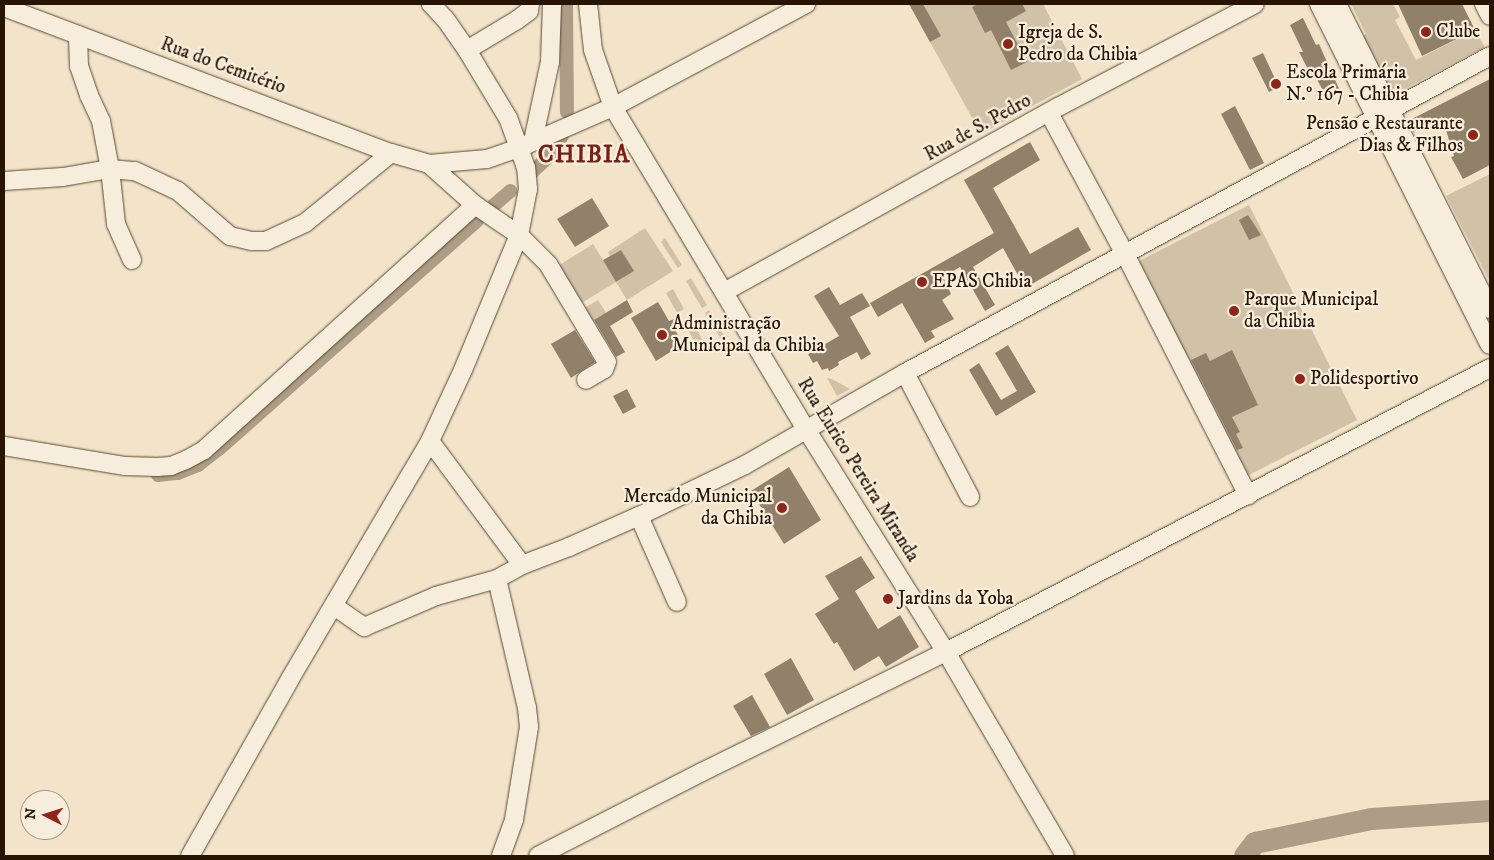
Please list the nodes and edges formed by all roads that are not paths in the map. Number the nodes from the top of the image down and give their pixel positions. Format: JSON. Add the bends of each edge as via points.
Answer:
{"nodes":[{"id":1,"x":431,"y":4,"type":"edge"},
{"id":2,"x":530,"y":4,"type":"edge"},
{"id":3,"x":552,"y":4,"type":"edge"},
{"id":4,"x":588,"y":4,"type":"edge"},
{"id":5,"x":806,"y":4,"type":"edge"},
{"id":6,"x":1255,"y":4,"type":"edge"},
{"id":7,"x":1319,"y":4,"type":"edge"},
{"id":8,"x":1337,"y":4,"type":"edge"},
{"id":9,"x":1484,"y":4,"type":"edge"},
{"id":10,"x":4,"y":7,"type":"edge"},
{"id":11,"x":1490,"y":16,"type":"edge"},
{"id":12,"x":78,"y":36,"type":"junction"},
{"id":13,"x":466,"y":50,"type":"junction"},
{"id":14,"x":1490,"y":56,"type":"edge"},
{"id":15,"x":613,"y":107,"type":"junction"},
{"id":16,"x":1050,"y":113,"type":"junction"},
{"id":17,"x":1383,"y":113,"type":"junction"},
{"id":18,"x":526,"y":144,"type":"junction"},
{"id":19,"x":391,"y":154,"type":"junction"},
{"id":20,"x":428,"y":164,"type":"junction"},
{"id":21,"x":110,"y":169,"type":"junction"},
{"id":22,"x":4,"y":181,"type":"edge"},
{"id":23,"x":475,"y":205,"type":"junction"},
{"id":24,"x":519,"y":236,"type":"junction"},
{"id":25,"x":1125,"y":254,"type":"junction"},
{"id":26,"x":132,"y":260,"type":"dead end"},
{"id":27,"x":724,"y":292,"type":"junction"},
{"id":28,"x":1490,"y":309,"type":"edge"},
{"id":29,"x":1490,"y":345,"type":"edge"},
{"id":30,"x":1490,"y":368,"type":"edge"},
{"id":31,"x":905,"y":373,"type":"junction"},
{"id":32,"x":586,"y":380,"type":"dead end"},
{"id":33,"x":806,"y":429,"type":"junction"},
{"id":34,"x":430,"y":441,"type":"junction"},
{"id":35,"x":4,"y":446,"type":"edge"},
{"id":36,"x":1248,"y":494,"type":"junction"},
{"id":37,"x":970,"y":497,"type":"dead end"},
{"id":38,"x":639,"y":516,"type":"junction"},
{"id":39,"x":522,"y":565,"type":"junction"},
{"id":40,"x":497,"y":579,"type":"junction"},
{"id":41,"x":676,"y":602,"type":"dead end"},
{"id":42,"x":334,"y":606,"type":"junction"},
{"id":43,"x":946,"y":652,"type":"junction"},
{"id":44,"x":190,"y":856,"type":"edge"},
{"id":45,"x":501,"y":856,"type":"edge"},
{"id":46,"x":538,"y":856,"type":"edge"},
{"id":47,"x":1065,"y":856,"type":"edge"}],
"edges":[{"from":1,"to":13,"type":"street"},
{"from":2,"to":13,"type":"street","via":[[529,11],[517,20]]},
{"from":3,"to":18,"type":"street","via":[[550,62]]},
{"from":4,"to":15,"type":"street","name":"Rua Eurico Pereira Miranda","via":[[593,50]]},
{"from":5,"to":15,"type":"street"},
{"from":6,"to":16,"type":"street","name":"Rua de S. Pedro"},
{"from":7,"to":17,"type":"street"},
{"from":8,"to":17,"type":"street"},
{"from":9,"to":11,"type":"street"},
{"from":10,"to":12,"type":"street","name":"Rua do Cemitério"},
{"from":12,"to":19,"type":"street","name":"Rua do Cemitério"},
{"from":12,"to":21,"type":"street","via":[[79,66],[101,121]]},
{"from":13,"to":18,"type":"street"},
{"from":14,"to":17,"type":"street"},
{"from":15,"to":18,"type":"street"},
{"from":15,"to":27,"type":"street","name":"Rua Eurico Pereira Miranda"},
{"from":16,"to":25,"type":"street"},
{"from":16,"to":27,"type":"street","name":"Rua de S. Pedro"},
{"from":17,"to":25,"type":"street"},
{"from":17,"to":28,"type":"street"},
{"from":17,"to":29,"type":"street"},
{"from":18,"to":20,"type":"street","via":[[487,159]]},
{"from":18,"to":24,"type":"street","via":[[528,190]]},
{"from":19,"to":20,"type":"street","name":"Rua do Cemitério"},
{"from":19,"to":21,"type":"street","via":[[305,223],[266,241],[230,236],[178,191],[135,171]]},
{"from":20,"to":23,"type":"street"},
{"from":21,"to":22,"type":"street","via":[[63,177]]},
{"from":21,"to":26,"type":"street","via":[[116,224]]},
{"from":23,"to":24,"type":"street"},
{"from":23,"to":35,"type":"street","via":[[204,450],[186,460],[171,466],[125,466]]},
{"from":24,"to":32,"type":"street","via":[[548,264],[607,362],[604,369]]},
{"from":24,"to":34,"type":"street"},
{"from":25,"to":31,"type":"street"},
{"from":25,"to":36,"type":"street"},
{"from":27,"to":33,"type":"street","name":"Rua Eurico Pereira Miranda"},
{"from":30,"to":36,"type":"street"},
{"from":31,"to":33,"type":"street"},
{"from":31,"to":37,"type":"street"},
{"from":33,"to":38,"type":"street","via":[[745,465]]},
{"from":33,"to":43,"type":"street","name":"Rua Eurico Pereira Miranda"},
{"from":34,"to":39,"type":"street"},
{"from":34,"to":42,"type":"street"},
{"from":36,"to":43,"type":"street"},
{"from":38,"to":39,"type":"street","via":[[570,548]]},
{"from":38,"to":41,"type":"street"},
{"from":39,"to":40,"type":"street"},
{"from":40,"to":42,"type":"street","via":[[436,596],[364,627]]},
{"from":40,"to":45,"type":"street","via":[[529,727],[514,820]]},
{"from":42,"to":44,"type":"street"},
{"from":43,"to":46,"type":"street"},
{"from":43,"to":47,"type":"street","name":"Rua Eurico Pereira Miranda"}]}
